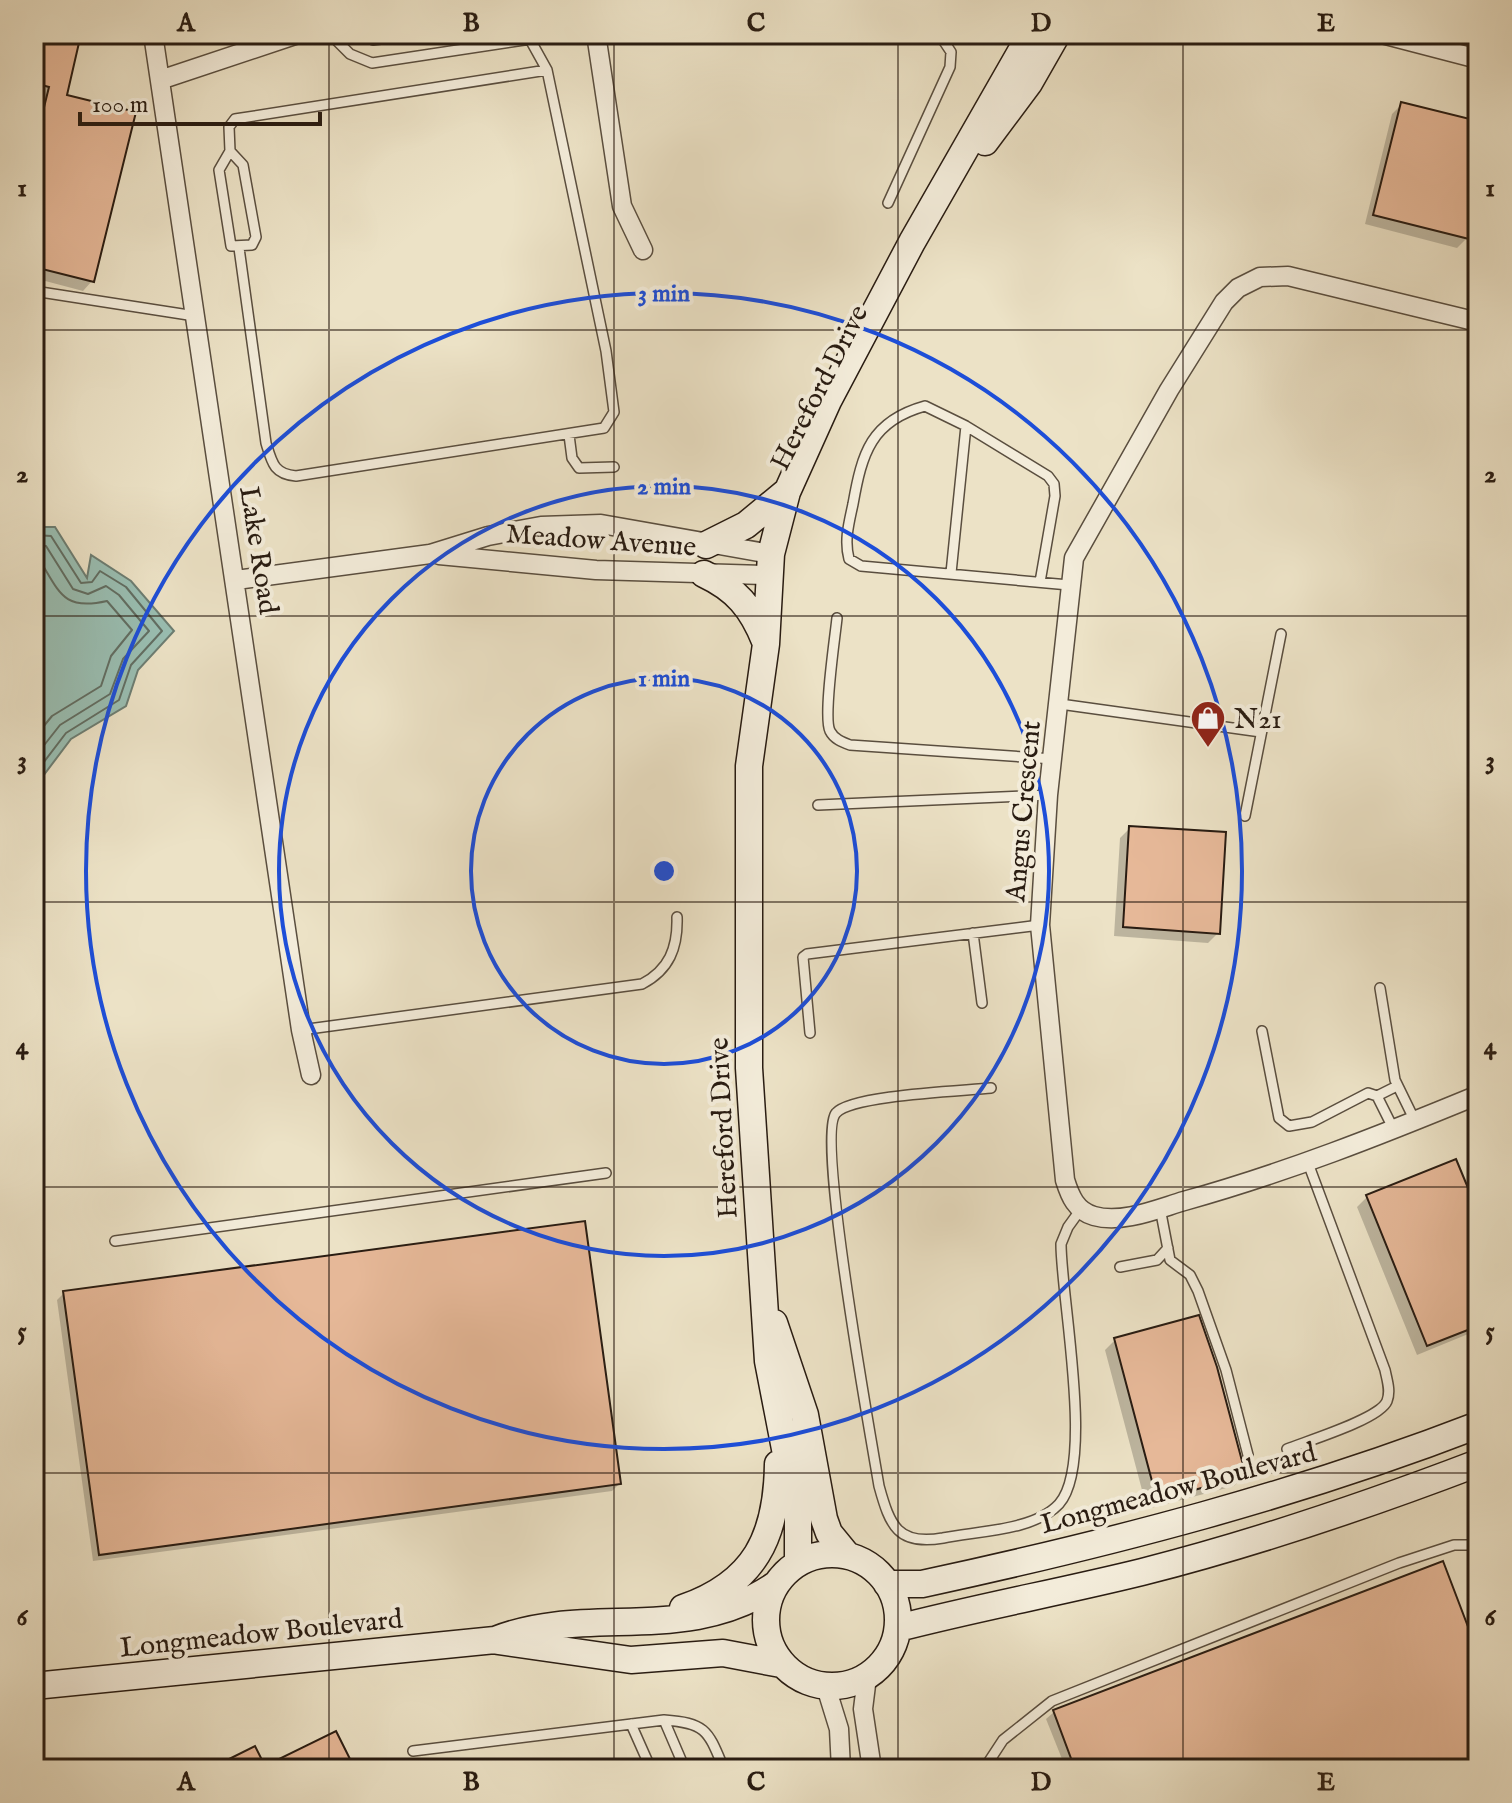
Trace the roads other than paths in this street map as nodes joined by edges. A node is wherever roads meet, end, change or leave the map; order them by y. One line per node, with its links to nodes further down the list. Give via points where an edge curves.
1 (153, 34): 14 (street, Lake Road)
2 (298, 34): 14 (street)
3 (330, 34): 11 (lane, via 350,54 372,63)
4 (362, 34): 5 (lane, via 373,40)
5 (419, 34)
6 (596, 34): 18 (street, via 622,206)
7 (939, 34): 16 (lane, via 951,52 950,67)
8 (1031, 34): 25 (street, Hereford Drive, via 872,316)
9 (1057, 34): 28 (street, Hereford Drive, via 1029,83 967,166 817,454)
10 (1382, 34): 12 (street)
11 (529, 37): 13 (lane)
12 (1478, 59)
13 (547, 70): 15 (lane, via 243,117 229,127); 23 (lane, via 614,412 604,428)
14 (160, 80): 20 (street, Lake Road)
15 (230, 151): 17 (lane, via 219,170 231,246); 17 (lane, via 243,165 256,237 252,245)
16 (888, 203)
17 (239, 248): 23 (lane, via 266,443 274,468 283,475)
18 (643, 250)
19 (34, 291): 20 (lane)
20 (195, 316): 31 (street, Lake Road)
21 (1478, 322): 33 (street, Angus Crescent, via 1288,276 1260,277 1238,288 1169,390 1085,534)
22 (966, 426): 29 (lane); 29 (lane, via 925,406 901,413 876,434 861,459 845,544 849,559 861,566); 32 (lane, via 1054,484)
23 (569, 435): 24 (lane, via 579,468)
24 (614, 467)
25 (787, 492): 26 (street, via 746,525); 28 (street, Hereford Drive)
26 (706, 545): 27 (street, Meadow Avenue, via 601,524 488,536); 28 (street, Meadow Avenue, via 735,549)
27 (430, 554): 30 (street, Meadow Avenue); 31 (street, Meadow Avenue)
28 (777, 565): 30 (street, Meadow Avenue); 36 (street, Hereford Drive); 46 (street, Hereford Drive, via 782,644)
29 (951, 573): 32 (lane)
30 (704, 574): 36 (street, via 740,596)
31 (236, 580): 49 (street, Lake Road)
32 (1040, 582): 33 (lane)
33 (1069, 585): 37 (street, Angus Crescent)
34 (837, 618): 39 (lane, via 827,717 831,734 839,740 850,745)
35 (1281, 634): 38 (lane)
36 (766, 644): 46 (street, Hereford Drive, via 749,766)
37 (1060, 704): 38 (lane); 39 (street, Angus Crescent)
38 (1261, 732): 42 (lane)
39 (1054, 759): 40 (street, Angus Crescent)
40 (1048, 795): 41 (lane); 44 (street, Angus Crescent)
41 (818, 805)
42 (1245, 816)
43 (677, 917): 49 (lane, via 667,965 642,984)
44 (1040, 925): 45 (lane); 62 (street, Angus Crescent, via 1065,1180)
45 (973, 933): 48 (lane); 51 (lane, via 807,954 803,957)
46 (749, 955): 66 (street, Hereford Drive, via 752,1130)
47 (1380, 988): 53 (lane)
48 (982, 1003)
49 (301, 1030): 52 (street, Lake Road)
50 (1262, 1031): 56 (lane, via 1279,1118 1289,1126 1312,1122 1368,1093)
51 (810, 1033)
52 (311, 1075)
53 (1397, 1086): 56 (lane); 57 (lane)
54 (991, 1088): 62 (lane, via 858,1101 836,1112 831,1122 842,1247 879,1486 891,1520 907,1538 926,1541 1015,1524 1049,1512 1065,1494 1076,1405 1061,1244)
55 (1478, 1095): 57 (street)
56 (1377, 1096): 58 (lane)
57 (1415, 1121): 58 (street)
58 (1394, 1130): 59 (street)
59 (1308, 1163): 61 (street); 69 (lane, via 1385,1370 1388,1395 1373,1414)
60 (606, 1173): 63 (lane)
61 (1160, 1208): 62 (street, via 1108,1218); 64 (lane)
62 (1081, 1209)
63 (115, 1241)
64 (1168, 1248): 65 (lane, via 1157,1260); 70 (lane, via 1170,1260 1190,1275 1198,1291)
65 (1120, 1267)
66 (765, 1297): 68 (street, Hereford Drive); 73 (street, Hereford Drive, via 805,1415 824,1519)
67 (1478, 1425): 75 (street, Longmeadow Boulevard, via 1353,1472 1157,1530 922,1584)
68 (779, 1428): 74 (street, Hereford Drive, via 798,1516); 77 (street, via 774,1518 764,1544 740,1576 710,1599)
69 (1287, 1449)
70 (1248, 1455)
71 (1478, 1463): 78 (street, via 1373,1503 1237,1545)
72 (1478, 1545): 92 (lane, via 1454,1545 1399,1563 1052,1701 1003,1740)
73 (847, 1555): 74 (street, via 822,1555); 75 (street, via 876,1571)
74 (798, 1563): 76 (street)
75 (887, 1584): 78 (street)
76 (775, 1585): 77 (street, Longmeadow Boulevard, via 722,1613); 80 (street, via 766,1626)
77 (613, 1624): 79 (street, Longmeadow Boulevard, via 548,1627)
78 (898, 1628): 81 (street, via 883,1663)
79 (495, 1640): 80 (street, Longmeadow Boulevard, via 631,1660 723,1653); 82 (street, Longmeadow Boulevard)
80 (781, 1664): 83 (street)
81 (867, 1677): 83 (street); 91 (street, via 863,1709)
82 (34, 1686)
83 (826, 1687): 90 (street, via 839,1729)
84 (664, 1720): 85 (lane); 88 (lane); 89 (lane, via 701,1727)
85 (631, 1724): 86 (lane); 87 (lane)
86 (413, 1751)
87 (651, 1769)
88 (685, 1769)
89 (724, 1769)
90 (841, 1769)
91 (872, 1769)
92 (984, 1769)

